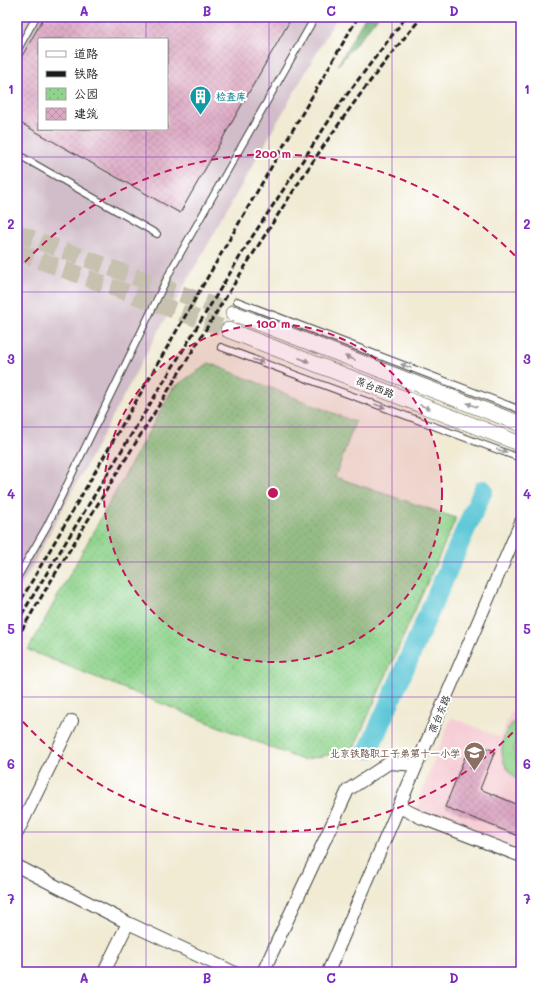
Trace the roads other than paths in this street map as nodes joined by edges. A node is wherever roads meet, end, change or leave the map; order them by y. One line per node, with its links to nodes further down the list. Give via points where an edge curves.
1 (36, 17): 3 (lane)
2 (315, 17): 14 (lane, via 172,268 47,526)
3 (17, 51)
4 (17, 154): 5 (lane)
5 (157, 234)
6 (235, 307): 9 (lane, one-way to 6); 10 (street, 葆台西路, one-way to 6)
7 (228, 330): 11 (street, 葆台西路, one-way to 11)
8 (222, 347): 12 (lane, one-way to 12)
9 (521, 410)
10 (521, 424)
11 (521, 444)
12 (521, 457)
13 (521, 522): 16 (street, 葆台东路)
14 (17, 578)
15 (72, 721): 18 (street)
16 (417, 765): 17 (street, 葆台东路); 24 (street, via 389,762 348,790)
17 (399, 807): 19 (street); 25 (street, 葆台东路)
18 (17, 834)
19 (521, 856)
20 (17, 866): 21 (street)
21 (128, 923): 22 (street); 23 (street)
22 (104, 972)
23 (233, 972)
24 (263, 972)
25 (328, 972)

